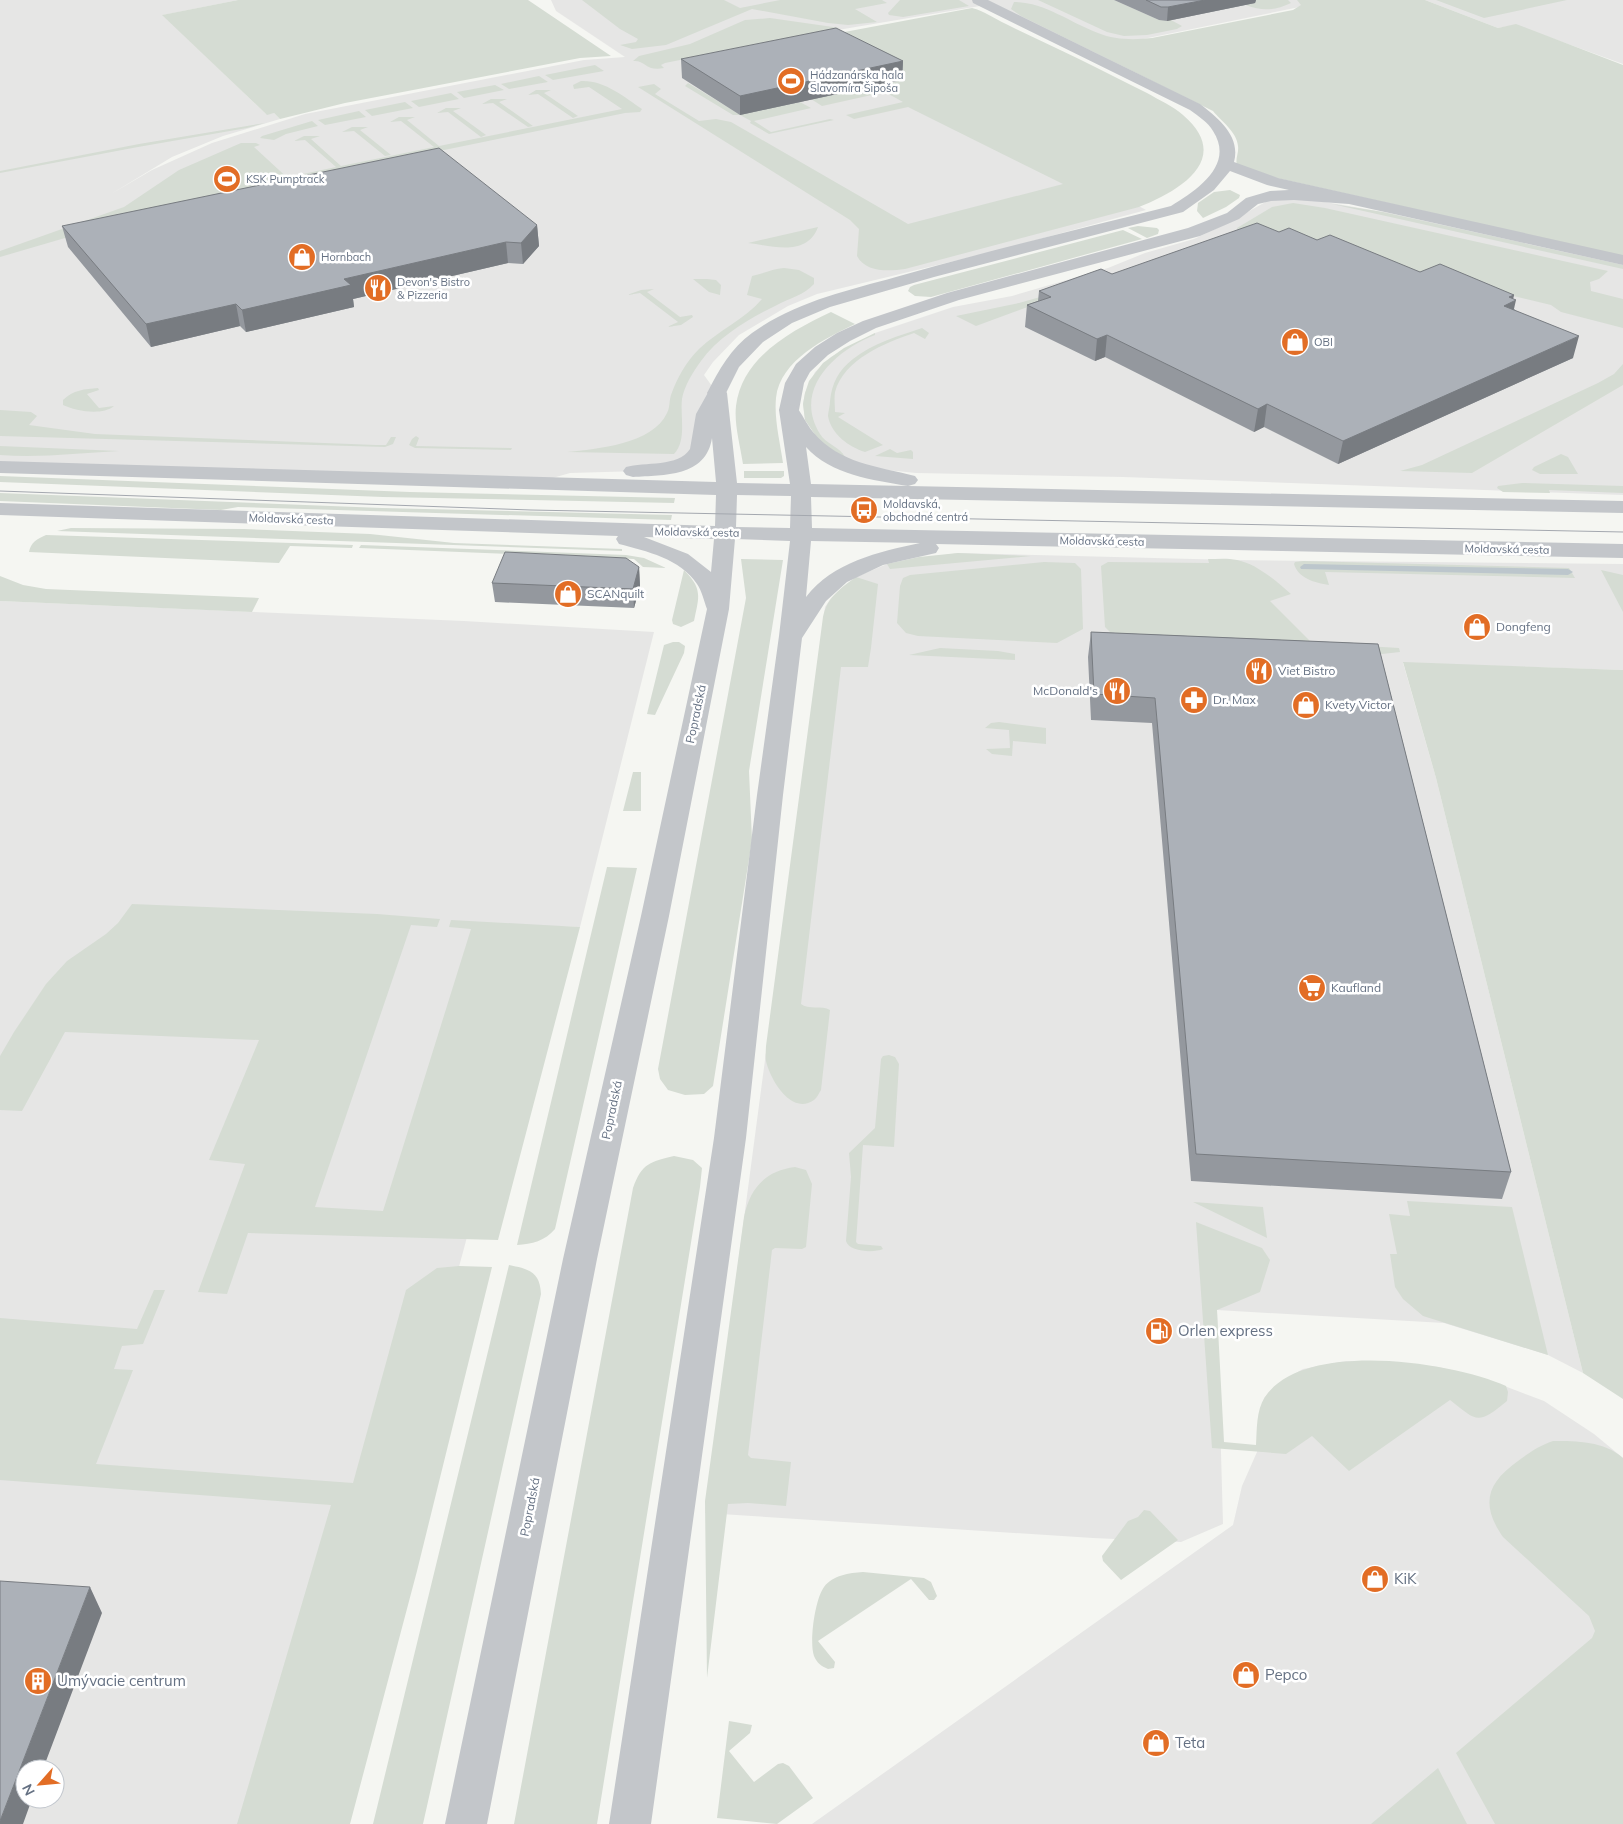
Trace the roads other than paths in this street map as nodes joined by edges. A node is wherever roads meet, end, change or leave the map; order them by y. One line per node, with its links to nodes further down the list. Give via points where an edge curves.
1 (1010, 0): 2 (street)
2 (982, 2): 3 (street, via 1195,106 1226,139)
3 (1226, 164): 4 (street); 5 (street); 6 (street)
4 (1240, 181): 5 (street); 6 (street); 8 (street, via 1251,194)
5 (1273, 182): 7 (street)
6 (1207, 189): 10 (street, via 1168,212 928,273 818,305 780,323 751,344 731,365)
7 (1349, 199): 8 (street, via 1282,195); 9 (street)
8 (1252, 201): 11 (street, via 1234,216 1200,230 906,311 865,328 828,348 803,369 794,386)
9 (1623, 260)
10 (717, 393): 13 (street, via 706,414 699,453 682,464 653,470 570,473); 14 (street, Popradská)
11 (789, 410): 15 (street); 16 (street, via 808,441 843,464 880,475)
12 (0, 467): 13 (street)
13 (535, 483): 14 (street)
14 (727, 489): 15 (street); 20 (street, Popradská)
15 (801, 490): 16 (street); 21 (street)
16 (989, 494): 17 (street)
17 (1623, 507)
18 (0, 508): 19 (street, Moldavská cesta)
19 (581, 528): 20 (street, Moldavská cesta); 24 (street, Moldavská cesta, via 660,549 680,559 705,579)
20 (725, 532): 21 (street, Moldavská cesta); 24 (street, Popradská)
21 (801, 534): 22 (street, Moldavská cesta); 25 (street)
22 (978, 538): 23 (street, Moldavská cesta); 25 (street, via 885,558 853,569 826,587)
23 (1623, 551)
24 (718, 609): 26 (street, Popradská, via 580,1259)
25 (791, 636): 27 (street, via 730,1138)
26 (466, 1824)
27 (630, 1824)

